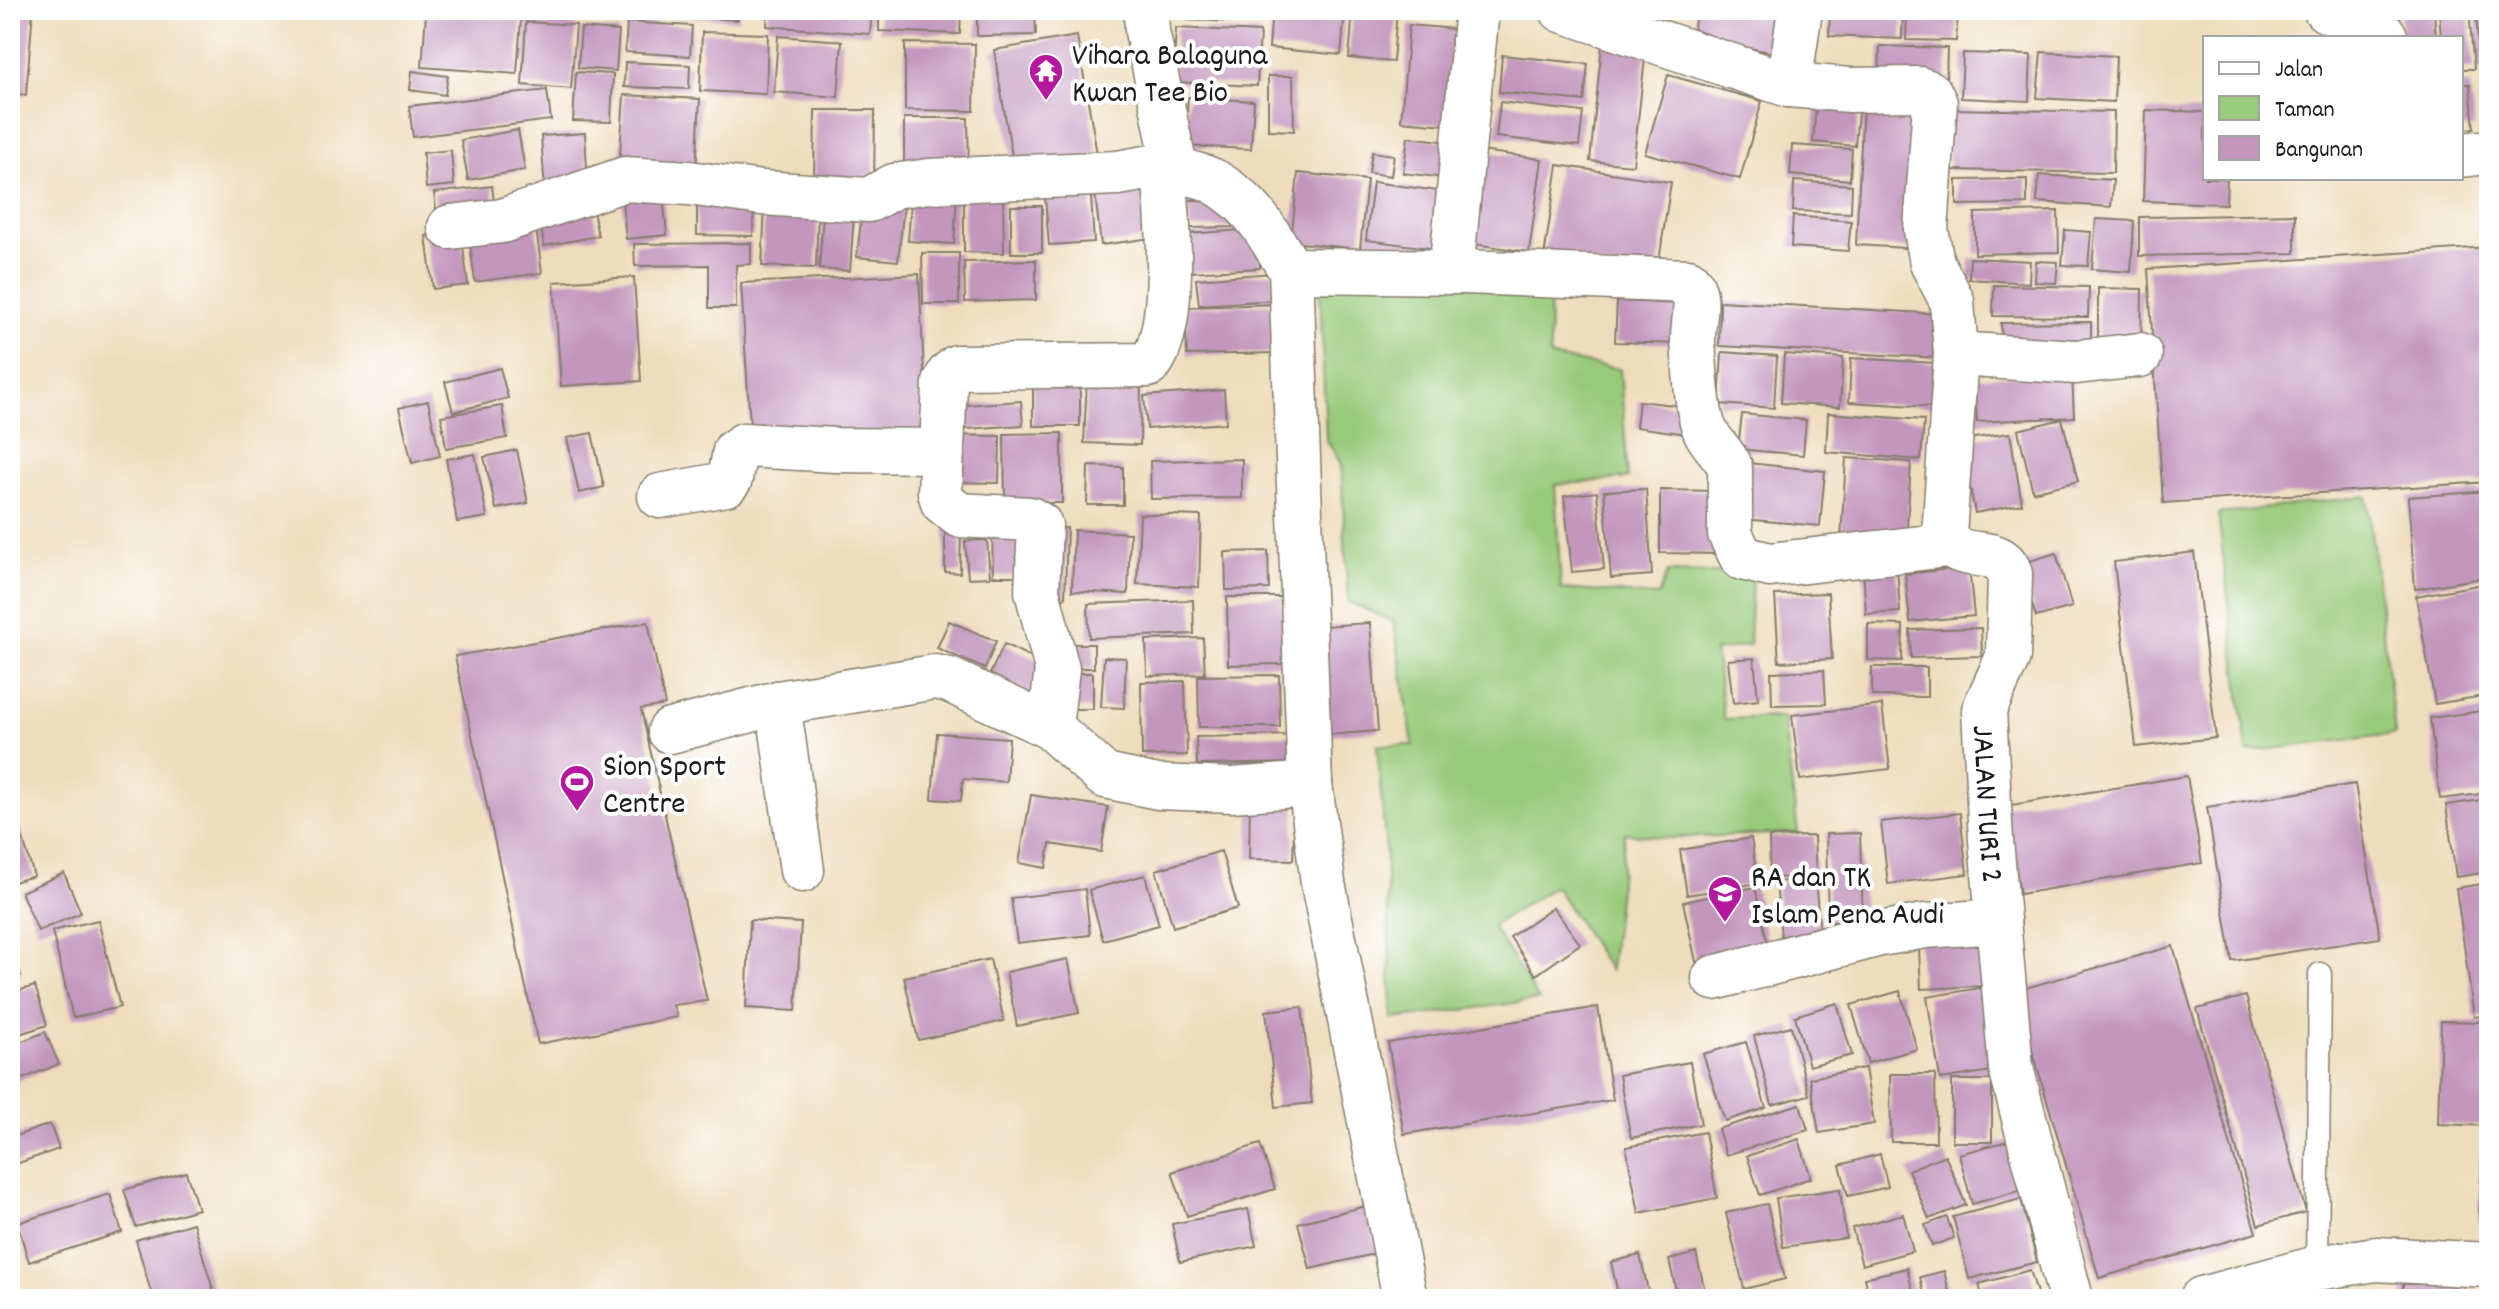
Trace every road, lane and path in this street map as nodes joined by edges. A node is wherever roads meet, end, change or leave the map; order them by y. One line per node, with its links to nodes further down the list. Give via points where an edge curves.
1 (1146, 10): 10 (street)
2 (1477, 10): 13 (street)
3 (1562, 10): 7 (street)
4 (1800, 10): 7 (street)
5 (2326, 10): 6 (street)
6 (2389, 28)
7 (1789, 85): 14 (street, via 1930,93 1935,103 1926,230 1932,263 1952,301)
8 (2489, 152): 9 (street)
9 (2463, 155)
10 (1169, 164): 11 (street, via 1118,173 929,181 894,186 869,200 625,179 502,221); 12 (street, via 1212,180 1238,198); 16 (street, via 1168,287 1156,357 1148,365 957,367 945,383)
11 (450, 227)
12 (1291, 270): 13 (street); 22 (street)
13 (1451, 272): 18 (street, via 1680,279 1692,284 1701,419 1730,467 1730,534 1742,558 1770,565)
14 (1956, 354): 15 (street, via 2076,362); 18 (street, via 1944,536)
15 (2140, 355)
16 (942, 451): 17 (street, via 744,445 735,451 726,484); 20 (street, via 940,492 949,509 959,515 1030,519 1040,525 1037,591 1057,669)
17 (660, 496)
18 (1948, 545): 24 (street, JALAN TURI 2, via 2002,558 2010,574 2008,657 1984,710)
19 (778, 703): 20 (street, via 935,677); 21 (street); 23 (street)
20 (1050, 727): 22 (street, via 1105,776 1122,781 1232,790)
21 (670, 731)
22 (1310, 784): 29 (street, via 1323,883)
23 (802, 870)
24 (1998, 921): 26 (street, via 1880,934); 30 (street, JALAN TURI 2, via 2011,1068)
25 (2320, 974): 28 (lane)
26 (1714, 978)
27 (2489, 1265): 28 (street, via 2376,1259)
28 (2317, 1268): 31 (street)
29 (1405, 1299)
30 (2071, 1299)
31 (2202, 1299)

